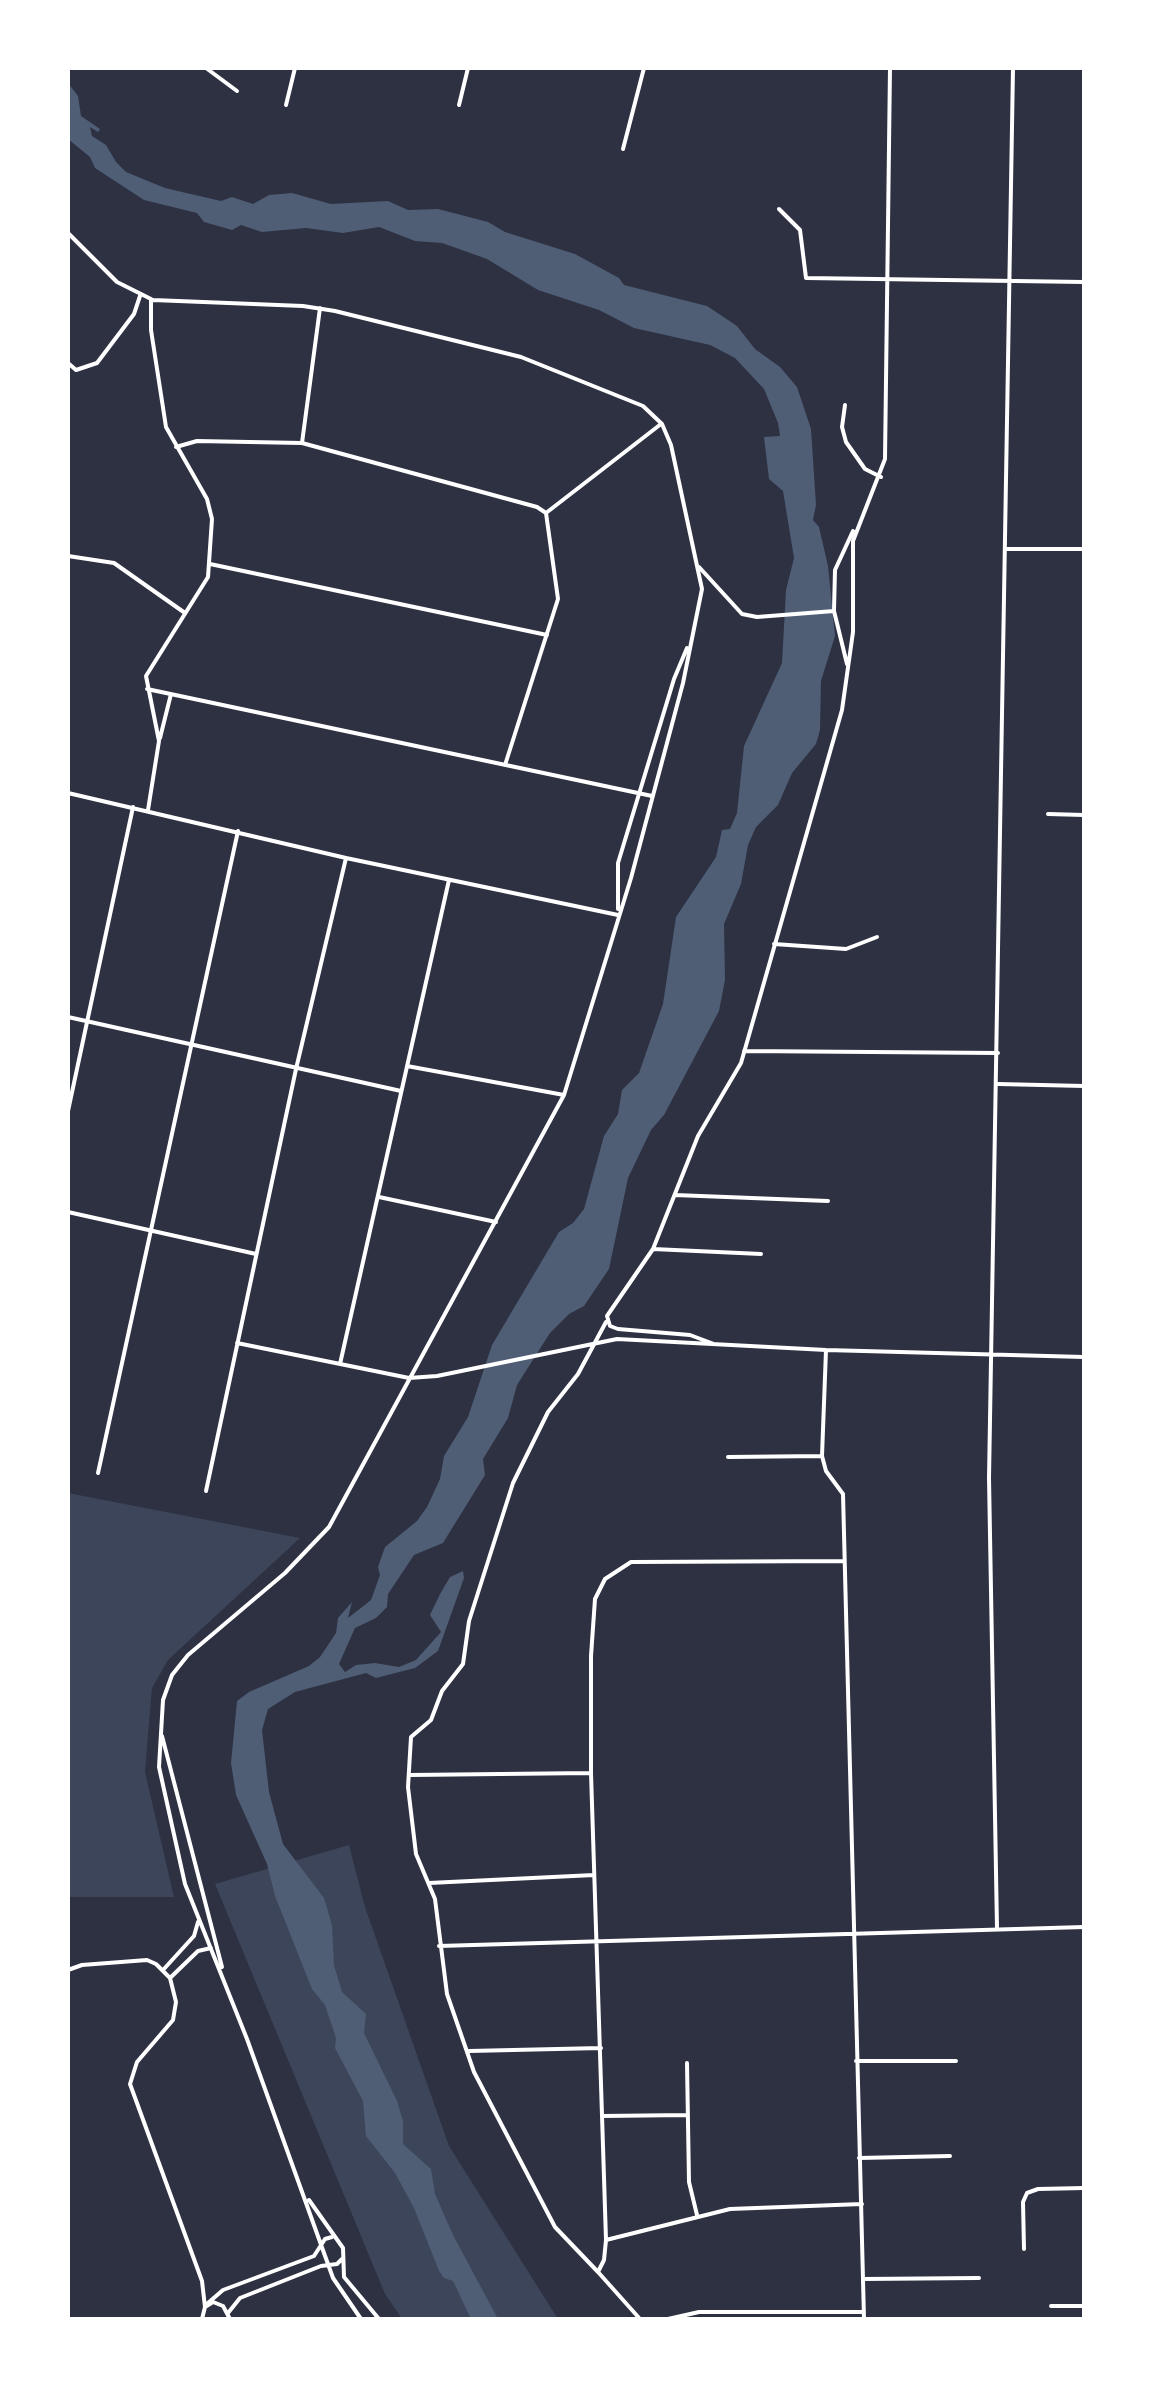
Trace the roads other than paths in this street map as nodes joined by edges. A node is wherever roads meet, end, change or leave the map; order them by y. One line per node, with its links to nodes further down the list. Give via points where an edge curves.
1 (206, 68): 7 (street)
2 (295, 68): 8 (street)
3 (468, 68): 9 (street)
4 (644, 68): 10 (street)
5 (890, 68): 13 (street)
6 (1013, 68): 14 (street)
7 (237, 91)
8 (286, 105)
9 (459, 105)
10 (623, 149)
11 (779, 209): 13 (street, via 800,230 806,278)
12 (68, 233): 16 (street, via 117,282)
13 (887, 279): 14 (street); 24 (street)
14 (1011, 281): 15 (street); 27 (street)
15 (1084, 282)
16 (140, 296): 17 (street); 19 (street, via 134,314 97,363 76,370)
17 (151, 299): 18 (street); 23 (street, via 163,419)
18 (320, 308): 21 (street, via 537,363 643,406); 22 (street)
19 (68, 363)
20 (845, 405): 24 (street, via 842,427 853,456)
21 (662, 424): 25 (street); 31 (street)
22 (302, 443): 23 (street, via 197,441); 25 (street)
23 (175, 447): 30 (street, via 209,505)
24 (881, 477): 26 (street)
25 (546, 513): 34 (street, via 558,584)
26 (856, 526): 32 (street, via 835,570); 36 (street)
27 (1006, 549): 28 (street); 58 (street)
28 (1084, 549)
29 (68, 556): 33 (street, via 114,563)
30 (210, 564): 33 (street, via 208,577); 34 (street)
31 (697, 564): 32 (street, via 742,614); 35 (street, via 702,589)
32 (834, 611): 36 (street)
33 (185, 614): 37 (street, via 149,669)
34 (547, 635): 40 (street)
35 (690, 641): 42 (street); 43 (street)
36 (847, 667): 53 (street, via 842,710)
37 (147, 689): 38 (street); 39 (street)
38 (171, 694): 39 (street); 40 (street)
39 (159, 741): 45 (street)
40 (505, 765): 42 (street)
41 (68, 793): 44 (street)
42 (637, 793): 43 (street); 51 (street, via 618,863)
43 (652, 796): 51 (street)
44 (133, 807): 45 (street); 55 (street)
45 (148, 810): 48 (street)
46 (1048, 814): 47 (street)
47 (1084, 815)
48 (238, 831): 49 (street); 56 (street)
49 (346, 858): 50 (street); 60 (street)
50 (449, 880): 51 (street); 59 (street)
51 (618, 915): 64 (street)
52 (877, 937): 53 (street, via 846,949)
53 (774, 944): 57 (street)
54 (68, 1017): 55 (street)
55 (88, 1022): 56 (street); 65 (street)
56 (192, 1046): 60 (street); 73 (street)
57 (744, 1051): 58 (street); 66 (street, via 698,1136)
58 (998, 1053): 61 (street)
59 (407, 1066): 63 (street); 64 (street)
60 (296, 1069): 63 (street); 75 (street)
61 (997, 1084): 62 (street); 81 (street)
62 (1084, 1086)
63 (401, 1091): 67 (street)
64 (564, 1095): 72 (street)
65 (68, 1111)
66 (675, 1195): 68 (street); 74 (street)
67 (379, 1197): 72 (street); 83 (street)
68 (828, 1201)
69 (1084, 1202): 71 (street)
70 (68, 1212): 73 (street)
71 (1084, 1215)
72 (496, 1222): 84 (street)
73 (152, 1231): 75 (street); 87 (street)
74 (653, 1249): 76 (street); 77 (street)
75 (256, 1254): 78 (street)
76 (761, 1254)
77 (607, 1319): 79 (street, via 618,1329 690,1335); 92 (street, via 528,1448 473,1609 463,1664 442,1691 431,1720 411,1737)
78 (237, 1343): 83 (street); 88 (street)
79 (714, 1344): 80 (street); 84 (street, via 601,1341)
80 (826, 1350): 81 (street); 85 (street)
81 (991, 1356): 82 (street); 97 (street)
82 (1084, 1357)
83 (340, 1364): 84 (street)
84 (409, 1378): 90 (street, via 329,1527 172,1675 163,1700)
85 (822, 1456): 86 (street); 89 (street, via 843,1494)
86 (728, 1457)
87 (98, 1473)
88 (206, 1491)
89 (844, 1561): 91 (street, via 631,1562 611,1573 595,1599); 98 (street)
90 (161, 1735): 95 (street, via 162,1785 185,1884); 105 (street)
91 (591, 1773): 92 (street); 93 (street)
92 (409, 1775): 94 (street, via 411,1829)
93 (594, 1875): 94 (street); 99 (street)
94 (429, 1883): 100 (street)
95 (199, 1919): 101 (street); 103 (street, via 194,1936)
96 (1084, 1927): 97 (street)
97 (997, 1928): 98 (street)
98 (853, 1933): 99 (street); 108 (street)
99 (596, 1941): 100 (street); 106 (street)
100 (439, 1946): 107 (street, via 447,1994)
101 (211, 1948): 104 (street, via 198,1951); 105 (street)
102 (68, 1970): 103 (street, via 147,1960)
103 (163, 1970): 104 (street)
104 (170, 1978): 128 (street, via 176,2002 173,2020 137,2062 130,2084)
105 (224, 1978): 116 (street)
106 (601, 2048): 107 (street); 112 (street)
107 (469, 2051): 125 (street, via 480,2086 549,2217)
108 (856, 2061): 109 (street); 114 (street)
109 (956, 2061)
110 (687, 2063): 111 (street)
111 (687, 2115): 112 (street); 118 (street, via 689,2182)
112 (602, 2116): 120 (street)
113 (950, 2156): 114 (street)
114 (859, 2158): 117 (street)
115 (1084, 2188): 122 (street, via 1027,2193)
116 (305, 2194): 119 (street); 121 (street)
117 (862, 2204): 118 (street, via 745,2207); 127 (street)
118 (697, 2215): 120 (street)
119 (335, 2238): 121 (street, via 328,2236); 123 (street)
120 (606, 2240): 125 (street)
121 (321, 2245): 124 (street); 129 (street, via 314,2256 223,2290)
122 (1024, 2249)
123 (343, 2258): 124 (street); 137 (street, via 344,2277)
124 (328, 2265): 134 (street, via 240,2298); 136 (street)
125 (598, 2272): 138 (street)
126 (979, 2278): 127 (street)
127 (863, 2279): 133 (street)
128 (202, 2281): 129 (street); 130 (street)
129 (216, 2300): 130 (street); 134 (street)
130 (207, 2305): 135 (street)
131 (1051, 2306): 132 (street)
132 (1084, 2306)
133 (864, 2312): 139 (street, via 699,2312); 140 (street)
134 (229, 2316)
135 (202, 2319)
136 (361, 2319)
137 (379, 2319)
138 (640, 2319)
139 (668, 2319)
140 (864, 2319)

